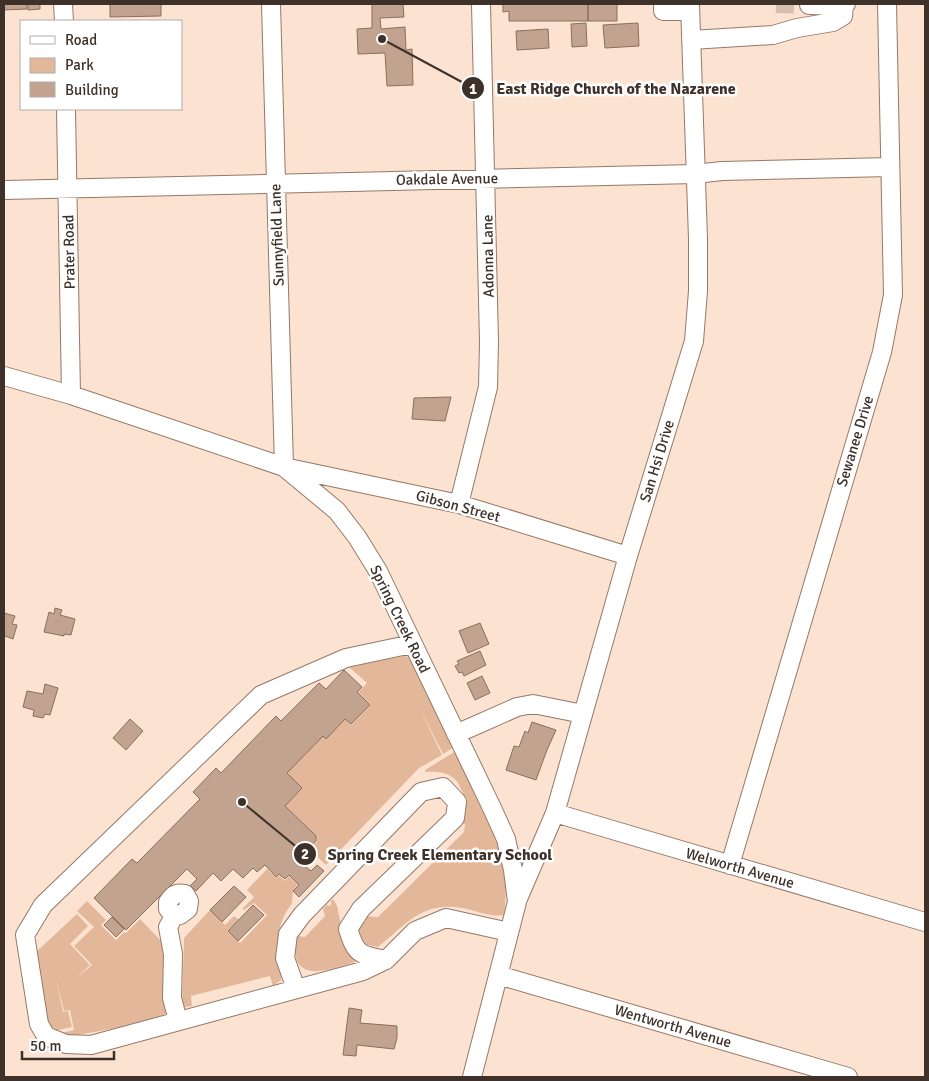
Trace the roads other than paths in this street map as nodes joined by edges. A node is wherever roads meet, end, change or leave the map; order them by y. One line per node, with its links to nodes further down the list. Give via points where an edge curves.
1 (63, 4): 9 (street)
2 (271, 4): 15 (street, Sunnyfield Lane)
3 (481, 4): 14 (street, Adonna Lane)
4 (663, 4): 8 (street, via 663,11)
5 (809, 4): 7 (street)
6 (887, 4): 12 (street, Sewanee Drive)
7 (845, 5): 10 (street, via 843,16 832,22 772,35)
8 (690, 7): 10 (street, San Hsi Drive)
9 (64, 20)
10 (691, 40): 13 (street, San Hsi Drive)
11 (66, 110): 16 (street, Prater Road)
12 (890, 167): 13 (street, Oakdale Avenue); 27 (street, Sewanee Drive, via 893,295 882,352)
13 (696, 174): 14 (street, Oakdale Avenue); 22 (street, San Hsi Drive, via 698,291 694,341)
14 (486, 178): 15 (street, Oakdale Avenue); 21 (street, Adonna Lane, via 488,387)
15 (275, 183): 16 (street, Oakdale Avenue); 20 (street, Sunnyfield Lane)
16 (68, 189): 17 (street, Oakdale Avenue); 19 (street, Prater Road)
17 (4, 190)
18 (4, 376): 19 (street, Spring Creek Road)
19 (72, 395): 20 (street, Spring Creek Road)
20 (284, 467): 21 (street, Gibson Street); 23 (street, Spring Creek Road, via 337,511 357,537 378,571)
21 (459, 504): 22 (street, Gibson Street)
22 (628, 556): 24 (street, San Hsi Drive)
23 (412, 644): 25 (street, Spring Creek Road); 35 (street, via 346,658 261,695 43,905 25,935 38,1024 46,1036 66,1044 91,1044)
24 (583, 714): 25 (street, via 534,704 517,707); 26 (street, San Hsi Drive)
25 (456, 734): 28 (street, Spring Creek Road, via 506,839)
26 (554, 813): 27 (street, Welworth Avenue); 28 (street, San Hsi Drive)
27 (730, 864): 30 (street, Welworth Avenue)
28 (517, 902): 31 (street, Spring Creek Road)
29 (174, 916): 35 (street, via 168,927 173,954 172,998)
30 (925, 922)
31 (509, 932): 32 (street, via 446,918 415,931); 33 (street, Spring Creek Road)
32 (386, 960): 34 (street, via 363,971); 34 (street, via 364,956 353,946 348,929 361,908 455,818 456,802 443,787 421,792 302,915 288,934 285,958)
33 (498, 976): 36 (street, Spring Creek Road); 37 (street, Wentworth Avenue)
34 (296, 989): 35 (street)
35 (178, 1021)
36 (472, 1077)
37 (848, 1077)

